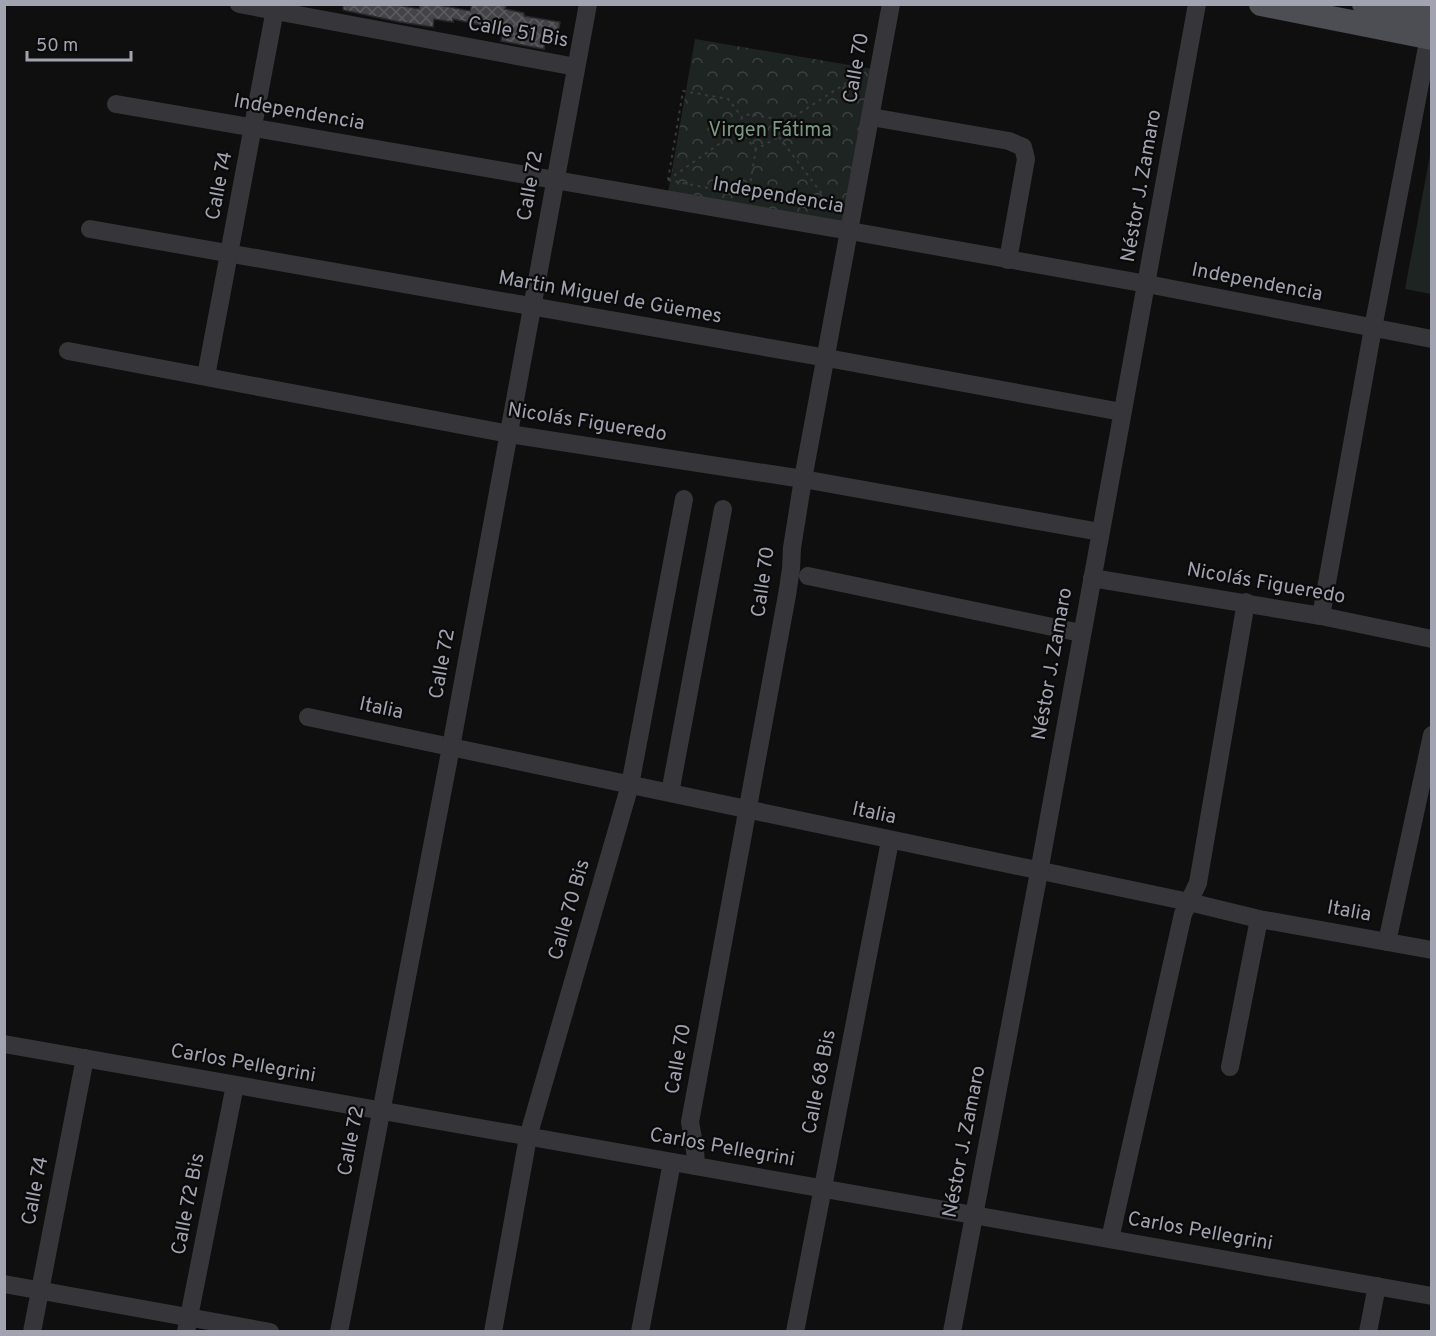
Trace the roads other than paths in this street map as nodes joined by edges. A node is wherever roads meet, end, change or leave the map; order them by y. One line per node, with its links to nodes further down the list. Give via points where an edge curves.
1 (238, 4): 7 (street, Calle 51 Bis)
2 (588, 4): 9 (street, Calle 72)
3 (891, 4): 11 (street, Calle 70)
4 (1197, 4): 18 (street, Néstor J. Zamaro)
5 (1261, 4): 8 (main road)
6 (1364, 4): 8 (main road)
7 (275, 8): 9 (street, Calle 51 Bis); 12 (street, Calle 74)
8 (1431, 31): 20 (street)
9 (576, 67): 13 (street, Calle 72)
10 (116, 104): 12 (street, Independencia)
11 (871, 117): 15 (street, Calle 70); 17 (street, via 1009,141 1023,147 1026,159)
12 (254, 128): 13 (street, Independencia); 16 (street, Calle 74)
13 (556, 180): 15 (street, Independencia); 19 (street, Calle 72)
14 (90, 229): 16 (street, Martin Miguel de Güemes)
15 (850, 231): 17 (street, Independencia); 23 (street, Calle 70)
16 (230, 254): 19 (street, Martin Miguel de Güemes); 24 (street, Calle 74)
17 (1008, 260): 18 (street, Independencia)
18 (1147, 284): 20 (street, Independencia); 25 (street, Néstor J. Zamaro)
19 (532, 307): 23 (street, Martin Miguel de Güemes); 26 (street, Calle 72)
20 (1373, 328): 21 (street, Independencia); 34 (street)
21 (1431, 339)
22 (68, 351): 24 (street, Nicolás Figueredo)
23 (827, 358): 25 (street, Martin Miguel de Güemes); 27 (street, Calle 70)
24 (206, 376): 26 (street, Nicolás Figueredo)
25 (1122, 412): 30 (street, Néstor J. Zamaro)
26 (509, 434): 27 (street, Nicolás Figueredo); 39 (street, Calle 72)
27 (803, 479): 30 (street, Nicolás Figueredo); 42 (street, Calle 70, via 787,595)
28 (684, 499): 40 (street, Calle 70 Bis)
29 (723, 509): 41 (street)
30 (1100, 532): 32 (street, Néstor J. Zamaro)
31 (807, 576): 35 (street)
32 (1092, 578): 33 (street, Nicolás Figueredo); 35 (street, Néstor J. Zamaro)
33 (1246, 602): 34 (street, Nicolás Figueredo); 45 (street, via 1198,883)
34 (1321, 616): 36 (street, Nicolás Figueredo)
35 (1081, 633): 44 (street, Néstor J. Zamaro)
36 (1431, 639)
37 (308, 717): 39 (street, Italia)
38 (1431, 735): 47 (street)
39 (451, 747): 40 (street, Italia); 53 (street, Calle 72)
40 (630, 785): 41 (street, Italia); 54 (street, Calle 70 Bis)
41 (670, 793): 42 (street, Italia)
42 (747, 810): 43 (street, Italia); 56 (street, Calle 70, via 690,1122)
43 (890, 840): 44 (street, Italia); 57 (street, Calle 68 Bis)
44 (1039, 872): 45 (street, Italia); 58 (street, Néstor J. Zamaro)
45 (1189, 902): 46 (street, Italia); 59 (street, via 1183,914)
46 (1259, 919): 47 (street, Italia); 51 (street)
47 (1387, 942): 48 (street, Italia)
48 (1431, 950)
49 (4, 1044): 50 (street, Carlos Pellegrini)
50 (85, 1059): 52 (street, Carlos Pellegrini); 62 (street, Calle 74)
51 (1230, 1067)
52 (236, 1085): 53 (street, Carlos Pellegrini); 64 (street, Calle 72 Bis)
53 (381, 1111): 54 (street, Carlos Pellegrini); 67 (street, Calle 72)
54 (528, 1137): 55 (street, Carlos Pellegrini); 68 (street, Calle 70 Bis)
55 (672, 1162): 56 (street, Carlos Pellegrini); 69 (street)
56 (696, 1166): 57 (street, Carlos Pellegrini)
57 (822, 1189): 58 (street, Carlos Pellegrini); 70 (street, Calle 68 Bis)
58 (974, 1215): 59 (street, Carlos Pellegrini); 71 (street, Néstor J. Zamaro)
59 (1110, 1239): 61 (street, Carlos Pellegrini)
60 (4, 1284): 62 (street)
61 (1377, 1286): 63 (street, Carlos Pellegrini); 72 (street)
62 (39, 1290): 64 (street); 65 (street, Calle 74)
63 (1431, 1296)
64 (188, 1324): 66 (street)
65 (32, 1332)
66 (270, 1332)
67 (339, 1332)
68 (493, 1332)
69 (640, 1332)
70 (795, 1332)
71 (952, 1332)
72 (1368, 1332)

